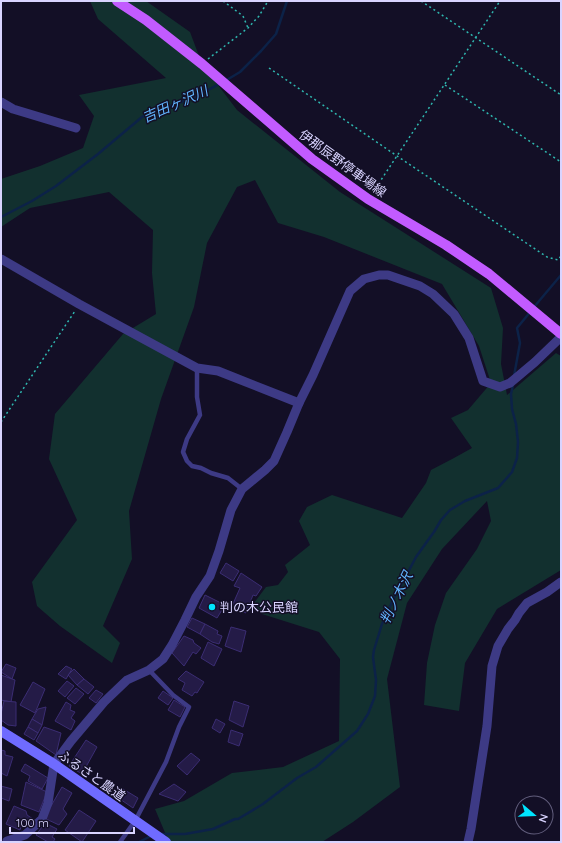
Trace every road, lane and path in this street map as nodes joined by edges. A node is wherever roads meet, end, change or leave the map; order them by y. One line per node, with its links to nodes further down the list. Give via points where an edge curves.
1 (117, 1): 8 (main road, 伊那辰野停車場線, via 146,20)
2 (223, 1): 6 (path, via 243,16)
3 (268, 1): 6 (path)
4 (421, 1): 7 (path)
5 (500, 1): 7 (path)
6 (248, 28): 8 (path)
7 (476, 38): 10 (path); 11 (path)
8 (202, 64): 16 (main road, 伊那辰野停車場線, via 312,159)
9 (269, 68): 14 (path)
10 (445, 84): 14 (path); 15 (path)
11 (561, 95)
12 (1, 102): 13 (street, via 13,109)
13 (76, 128)
14 (397, 156): 16 (path); 17 (path, via 547,257 558,260)
15 (561, 162)
16 (368, 200): 20 (main road, 伊那辰野停車場線, via 446,245 489,274)
17 (561, 256)
18 (1, 258): 19 (street)
19 (79, 304): 21 (street); 23 (path)
20 (561, 335): 22 (street, via 535,362 510,383 500,387 483,381 470,338 454,314 433,294 420,286 388,275 371,277 364,279 350,291)
21 (197, 368): 22 (street, via 218,371); 24 (lane, via 200,414 183,452 192,466 228,478)
22 (299, 403): 24 (street, via 274,461)
23 (1, 422)
24 (242, 489): 26 (street, via 231,510 210,576 163,659)
25 (561, 582): 33 (street, via 527,603 498,646 492,666 487,726)
26 (149, 670): 28 (street, via 127,680 104,702); 29 (lane, via 172,695 189,707 166,762)
27 (1, 731): 28 (street, ふるさと農道)
28 (54, 764): 29 (street, ふるさと農道); 30 (street, via 48,803 42,819 25,835)
29 (135, 821): 31 (lane); 32 (street, ふるさと農道)
30 (7, 842)
31 (120, 842)
32 (166, 842)
33 (468, 842)

